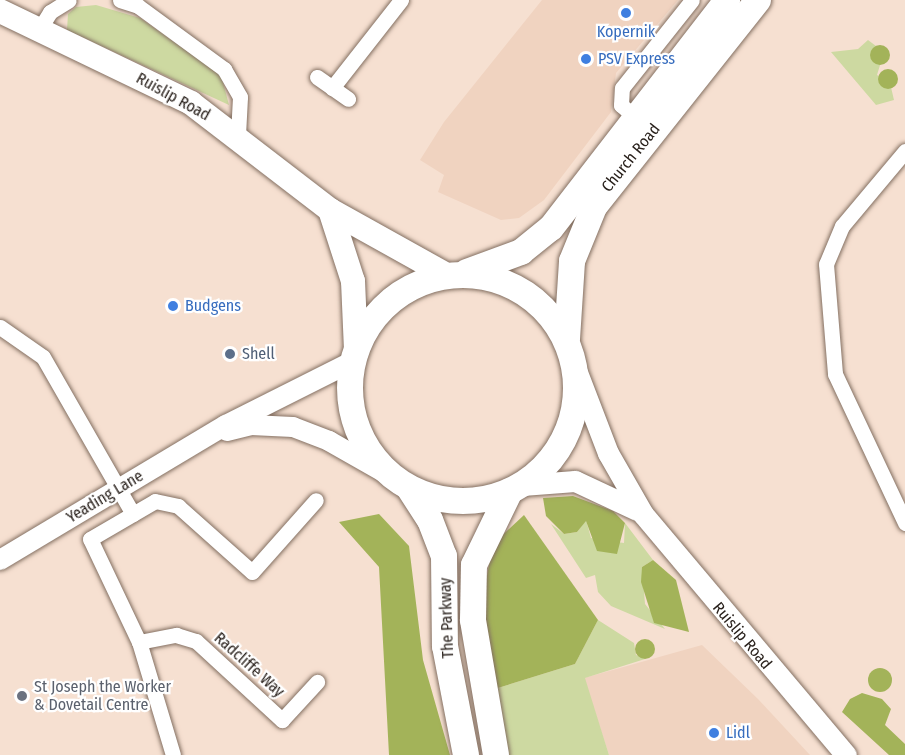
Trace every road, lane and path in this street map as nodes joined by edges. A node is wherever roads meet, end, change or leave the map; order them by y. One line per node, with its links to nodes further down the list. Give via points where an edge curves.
1 (69, 0): 9 (street, via 50,12)
2 (120, 0): 7 (street)
3 (401, 0): 11 (street)
4 (692, 0): 13 (street, Church Road, via 622,88 621,105)
5 (728, 0): 13 (highway, Church Road)
6 (758, 0): 19 (highway, Church Road, via 594,207 572,261)
7 (139, 3): 14 (street, via 224,69 240,97)
8 (0, 11): 9 (main road, Ruislip Road)
9 (37, 33): 14 (main road, Ruislip Road, via 151,82)
10 (317, 77): 11 (street)
11 (332, 88): 12 (street)
12 (348, 99)
13 (634, 116): 17 (highway, Church Road, via 551,228 513,256)
14 (238, 135): 16 (main road, Ruislip Road)
15 (905, 151): 29 (street, via 842,226 826,264 835,374)
16 (330, 210): 17 (main road, Ruislip Road); 20 (main road, via 353,281)
17 (452, 275): 19 (highway, via 513,285 536,301); 20 (highway, Church Road, via 409,288 385,305)
18 (0, 327): 25 (street, via 43,357 84,422)
19 (567, 342): 21 (highway)
20 (354, 355): 22 (street, Yeading Lane); 23 (highway, The Parkway, via 349,395 355,426 370,454)
21 (575, 367): 24 (highway, via 571,426 557,452); 28 (main road, Ruislip Road, via 608,453)
22 (210, 435): 23 (street, Yeading Lane, via 251,425 293,428 329,441); 25 (street, Yeading Lane)
23 (400, 483): 24 (highway, via 457,501); 34 (highway, The Parkway, via 430,520 444,556 446,646)
24 (516, 488): 28 (main road, Ruislip Road, via 561,480 592,485); 35 (highway, The Parkway, via 474,565 473,620)
25 (116, 489): 27 (street); 30 (street, Yeading Lane)
26 (316, 500): 27 (street, via 252,572 178,506 155,501)
27 (133, 514): 31 (street, via 90,539)
28 (643, 514): 36 (main road, Ruislip Road)
29 (905, 522)
30 (0, 560)
31 (140, 642): 32 (street, Radcliffe Way, via 176,635 196,641 282,720); 33 (street)
32 (317, 682)
33 (173, 755)
34 (466, 755)
35 (496, 755)
36 (846, 755)

